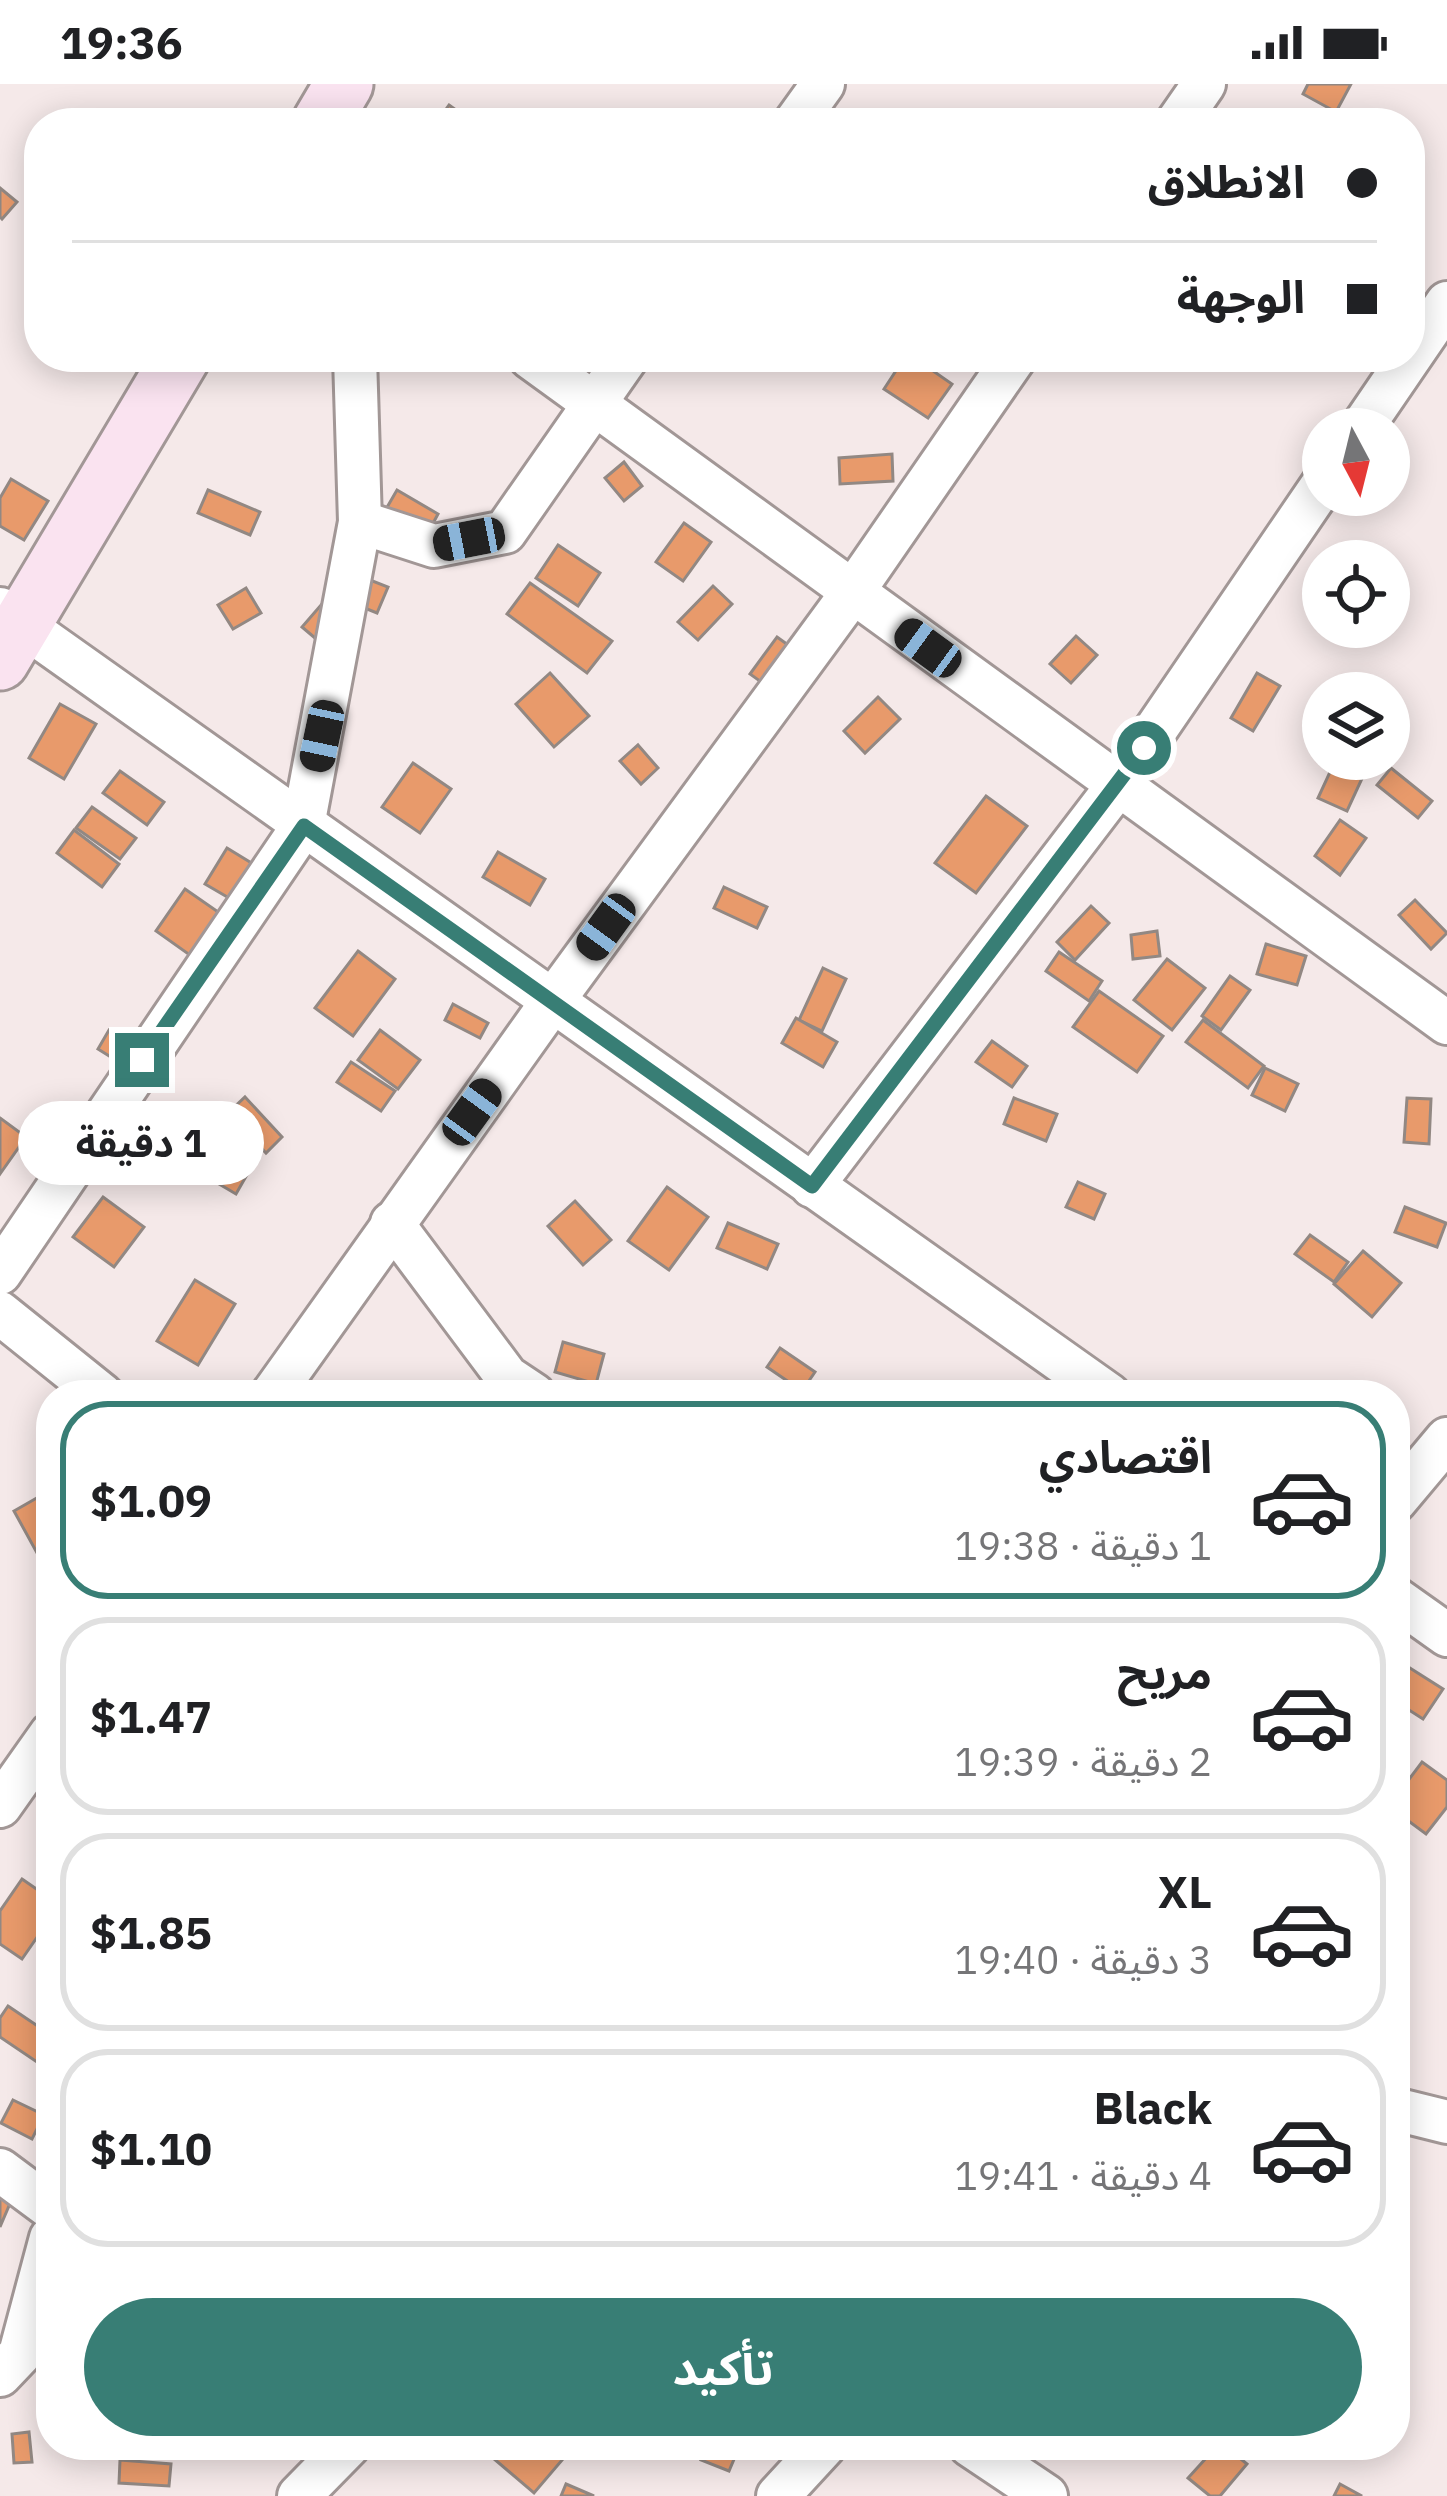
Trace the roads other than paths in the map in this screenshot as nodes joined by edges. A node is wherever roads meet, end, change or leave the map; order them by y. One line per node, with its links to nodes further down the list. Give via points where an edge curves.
1 (1447, 303): 2 (street)
2 (1425, 335)
3 (172, 372): 14 (street)
4 (355, 372): 12 (street)
5 (550, 372): 9 (street)
6 (616, 372): 9 (street)
7 (1006, 372): 13 (street)
8 (1400, 372): 10 (street)
9 (594, 404): 12 (street, via 505,532 434,546); 13 (street)
10 (1375, 408)
11 (1302, 515): 15 (street)
12 (360, 522): 16 (street)
13 (852, 593): 15 (street); 17 (street)
14 (7, 632): 16 (street)
15 (1118, 785): 18 (street); 19 (street)
16 (304, 826): 17 (street); 21 (street)
17 (552, 1002): 19 (street); 20 (street)
18 (1447, 1023)
19 (812, 1186): 26 (street)
20 (392, 1223): 24 (street); 25 (street)
21 (0, 1273)
22 (0, 1313): 23 (street)
23 (83, 1380)
24 (282, 1380)
25 (511, 1380)
26 (1088, 1380)
27 (1447, 1439): 28 (street)
28 (1410, 1483)
29 (1410, 1609): 30 (street)
30 (1447, 1635)
31 (33, 1758): 32 (street)
32 (0, 1806)
33 (1410, 2113): 34 (street)
34 (1447, 2122)
35 (0, 2170): 36 (street)
36 (36, 2197)
37 (36, 2294): 38 (street, via 20,2354)
38 (0, 2375)
39 (334, 2460): 42 (street)
40 (811, 2460): 43 (street)
41 (992, 2467): 44 (street)
42 (299, 2496)
43 (778, 2496)
44 (1046, 2496)

